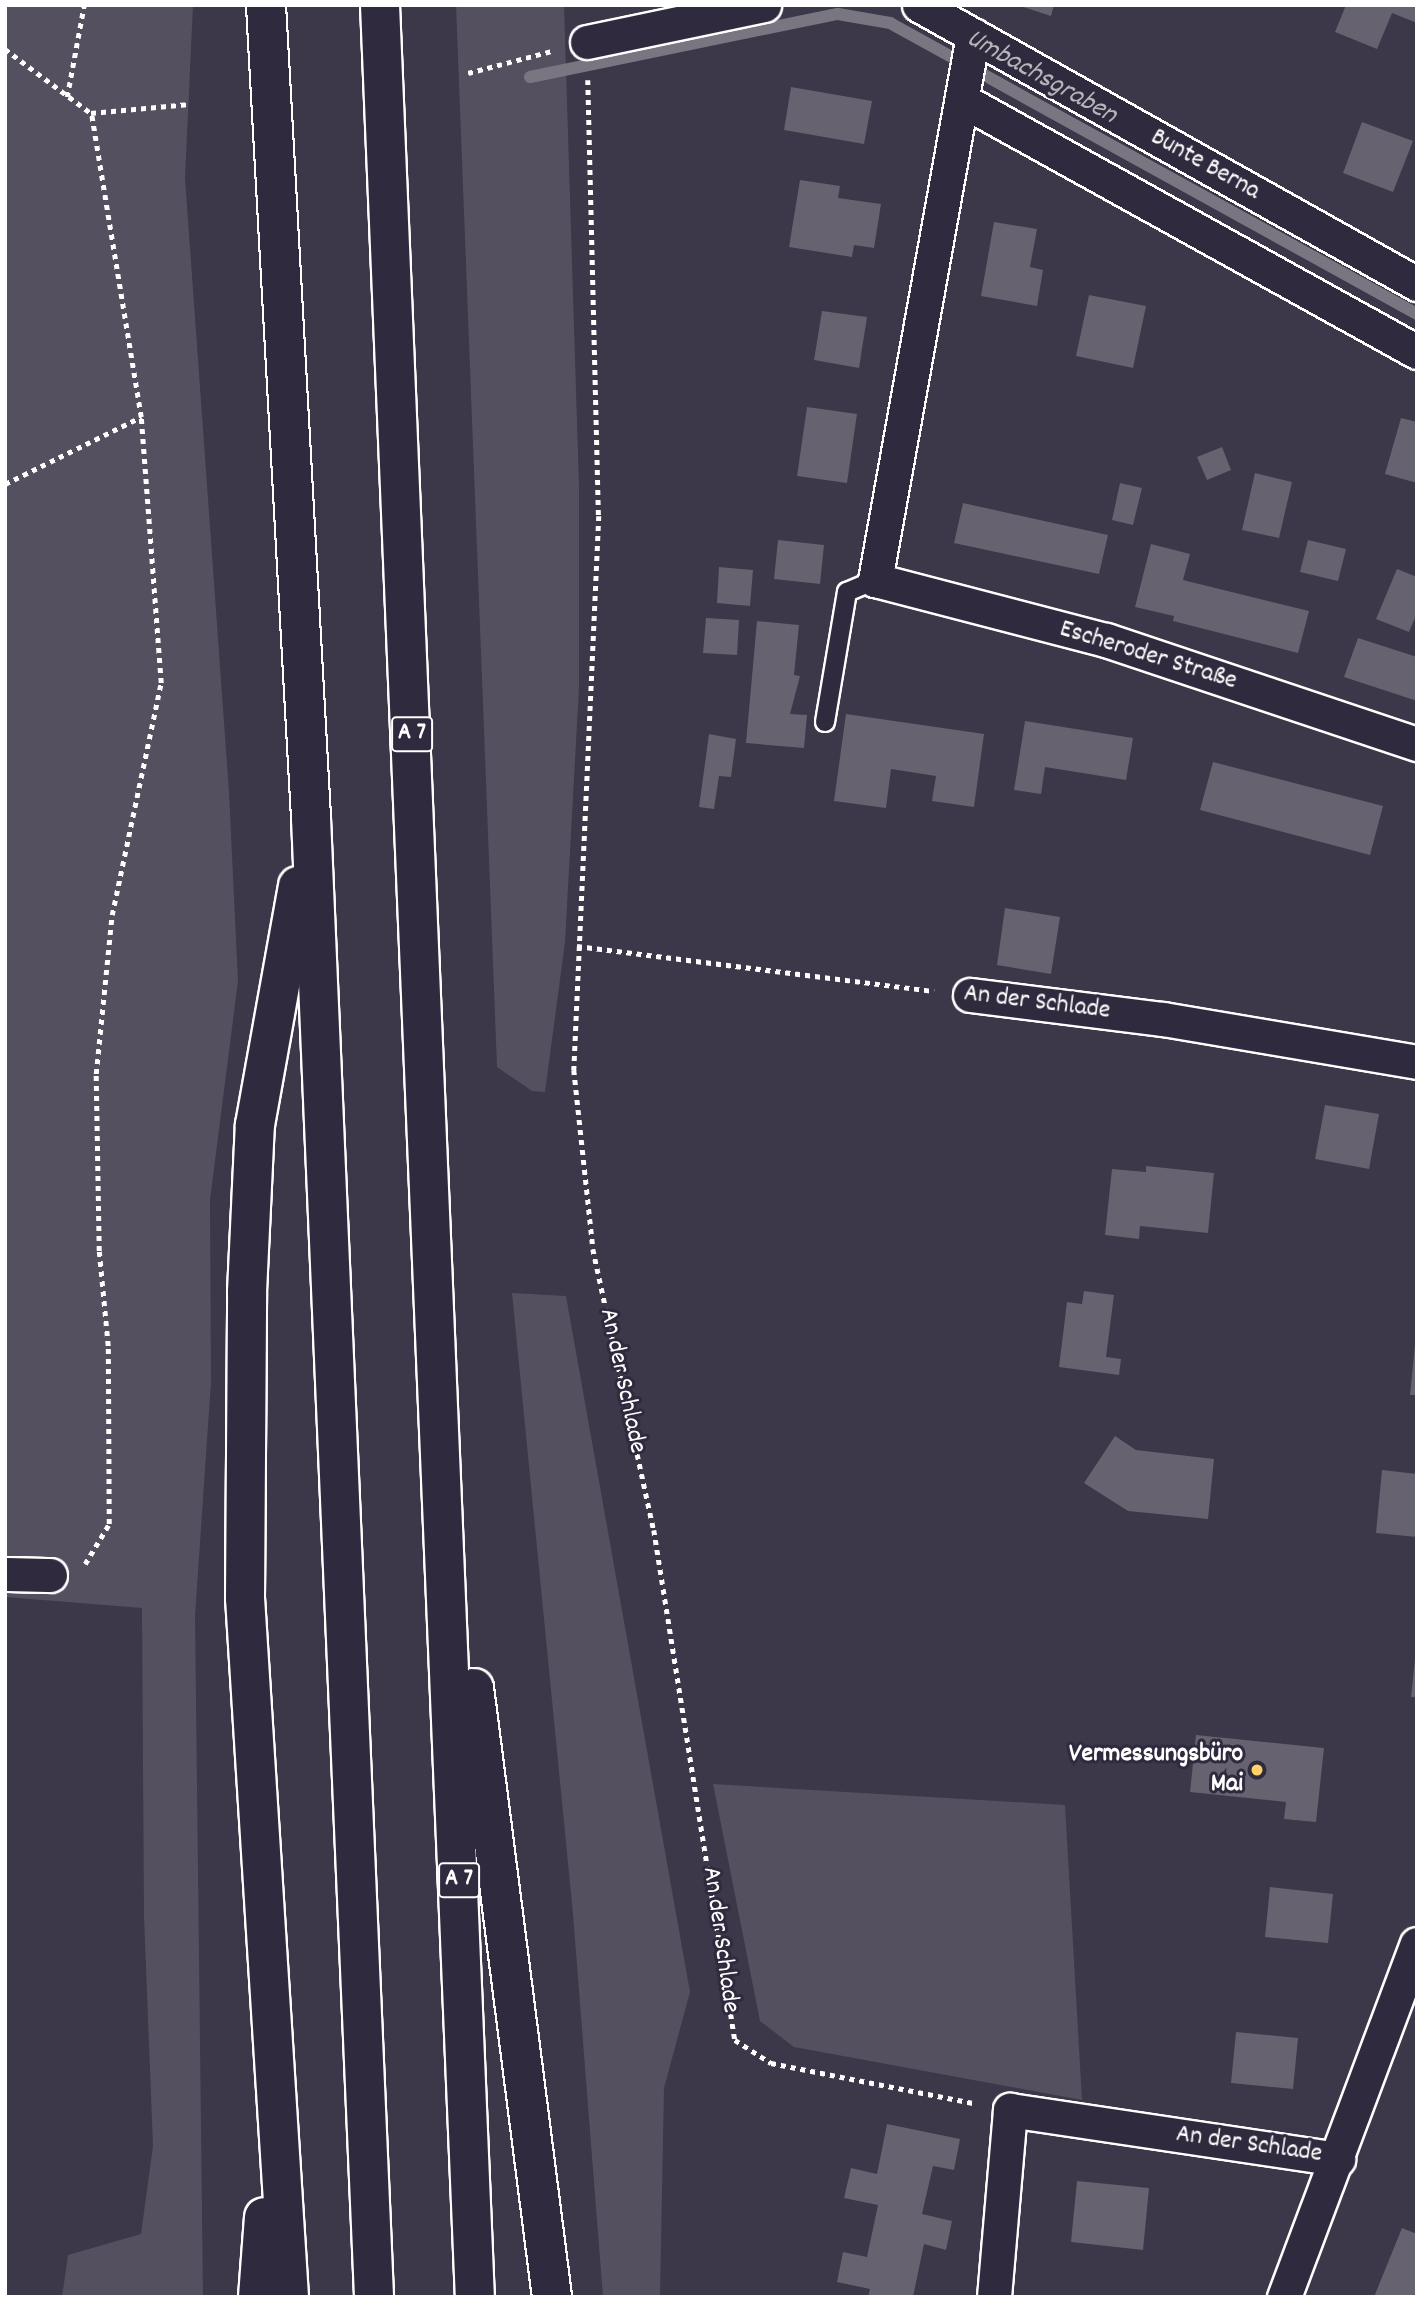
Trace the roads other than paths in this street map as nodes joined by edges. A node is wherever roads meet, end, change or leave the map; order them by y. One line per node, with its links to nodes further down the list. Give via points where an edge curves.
1 (266, 5): 13 (highway)
2 (380, 5): 16 (highway, A 7)
3 (764, 5): 6 (street)
4 (919, 5): 5 (street, Bunte Berna)
5 (973, 41): 7 (street); 8 (street, Bunte Berna)
6 (587, 42)
7 (963, 92): 9 (street); 10 (street)
8 (1417, 284)
9 (1417, 352)
10 (875, 580): 11 (lane, via 846,592); 12 (street, Escheroder Straße, via 1107,639)
11 (825, 722)
12 (1417, 744)
13 (311, 818): 20 (highway, via 255,1125 247,1292 245,1598); 24 (highway)
14 (970, 995): 15 (street, An der Schlade, via 1163,1019)
15 (1417, 1062)
16 (443, 1463): 25 (highway, A 7); 26 (highway)
17 (5, 1573): 18 (street)
18 (50, 1576)
19 (1417, 1944): 21 (street)
20 (274, 2093): 22 (highway); 23 (highway)
21 (1338, 2158): 27 (street, An der Schlade, via 1010,2110); 28 (street)
22 (258, 2297)
23 (289, 2297)
24 (374, 2297)
25 (475, 2297)
26 (552, 2297)
27 (994, 2297)
28 (1284, 2297)

